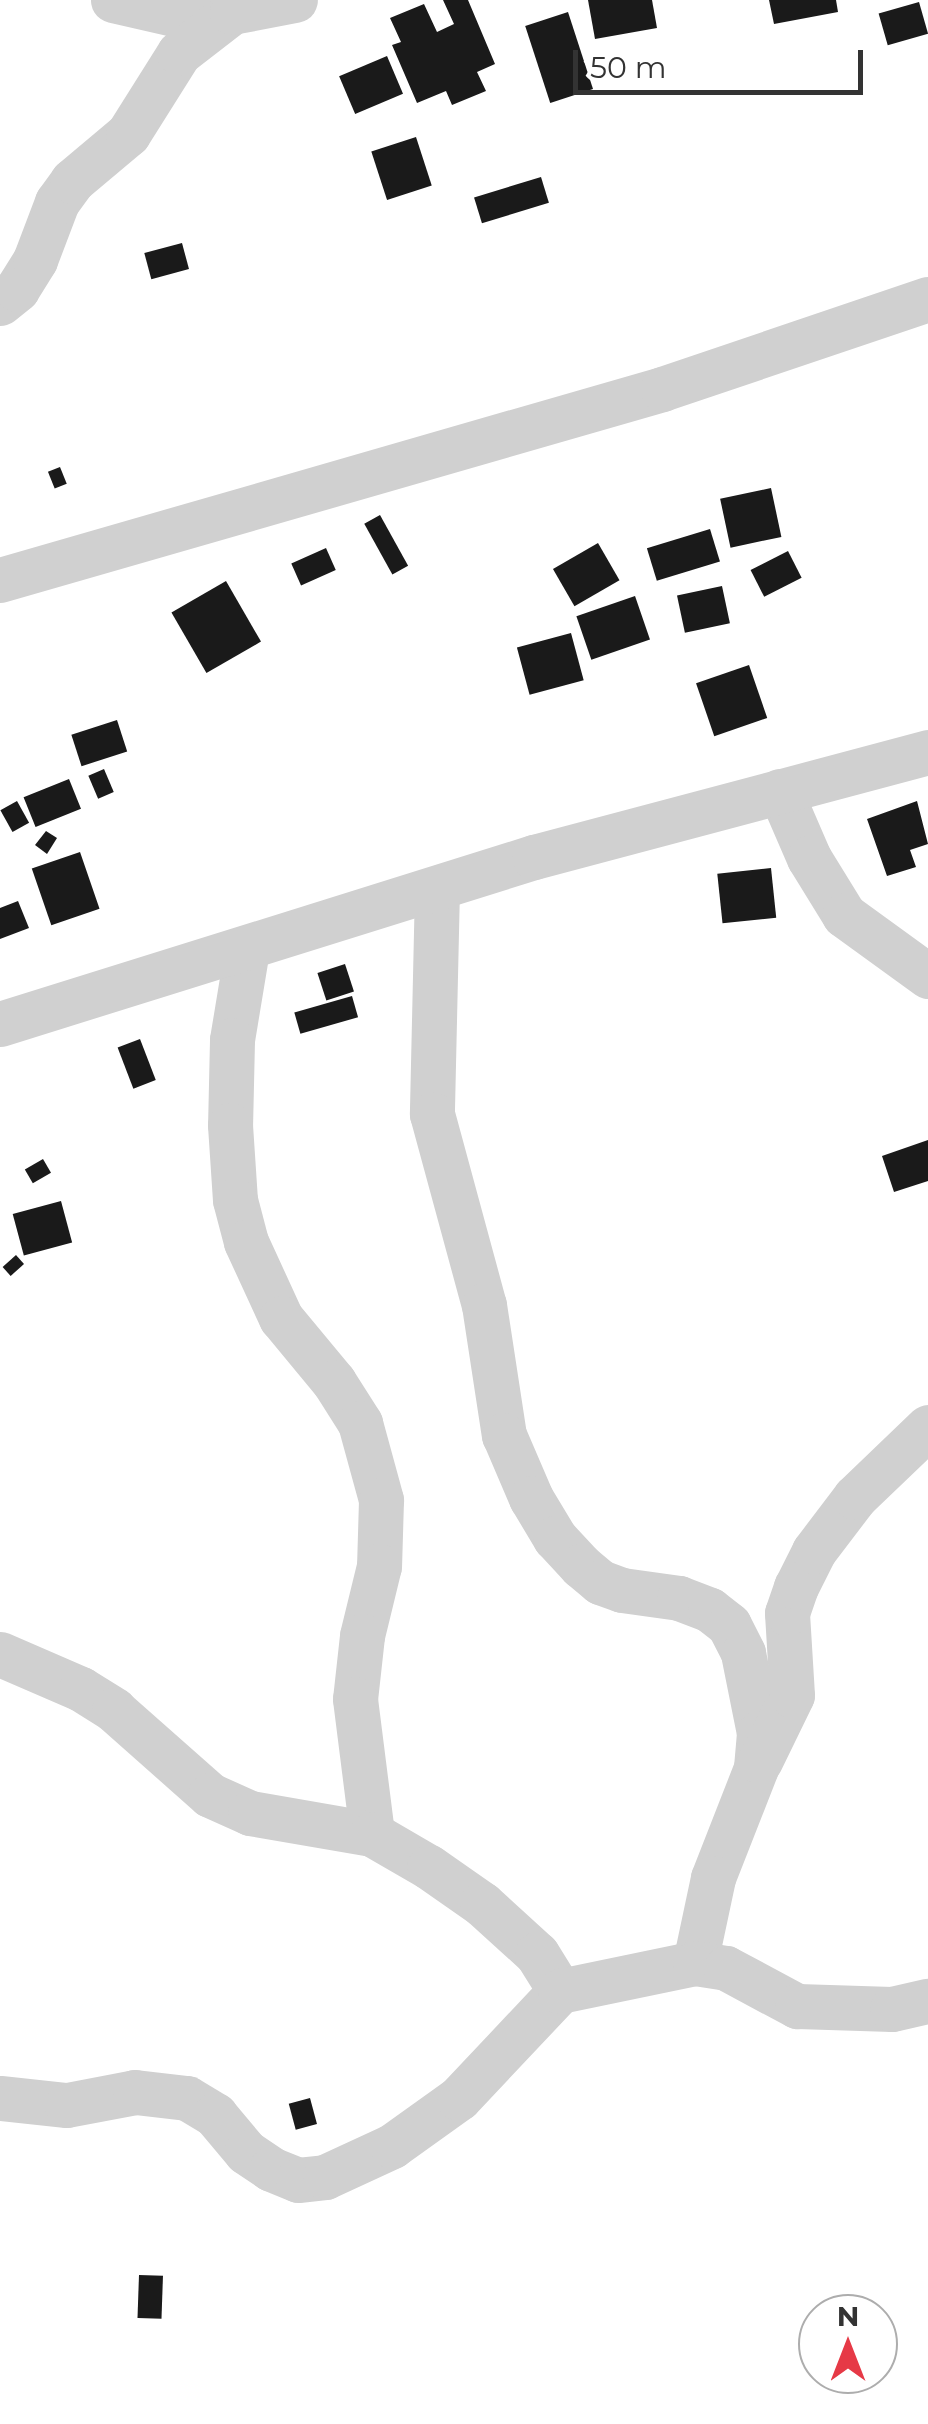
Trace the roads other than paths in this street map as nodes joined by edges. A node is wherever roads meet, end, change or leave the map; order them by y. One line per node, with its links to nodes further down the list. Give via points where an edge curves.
1 (113, 0): 3 (street)
2 (294, 0): 3 (street, via 232,12)
3 (213, 23): 5 (street, via 179,53 128,134 64,192 35,260)
4 (928, 299): 6 (street, via 662,390)
5 (0, 303)
6 (0, 580)
7 (928, 752): 8 (street)
8 (780, 791): 9 (street); 11 (street, via 844,915)
9 (438, 888): 10 (street); 15 (street, via 432,1114 484,1305 504,1435 555,1538 600,1582 679,1598 729,1625 755,1704)
10 (247, 949): 12 (street, via 166,969); 16 (street, via 232,1040 234,1200 281,1318 360,1424 381,1500 379,1566 355,1699)
11 (928, 976)
12 (8, 1030)
13 (928, 1426): 15 (street, via 854,1497 814,1551 786,1612 792,1695)
14 (0, 1654): 16 (street, via 114,1710 210,1795 250,1813)
15 (756, 1768): 17 (street, via 713,1878)
16 (372, 1834): 18 (street, via 482,1904 537,1954)
17 (695, 1964): 18 (street); 19 (street, via 726,1968 797,2006 892,2009)
18 (560, 1991): 20 (street, via 459,2098 392,2146 325,2177 298,2180 272,2169 187,2098 135,2092 67,2104)
19 (928, 2001)
20 (0, 2098)

